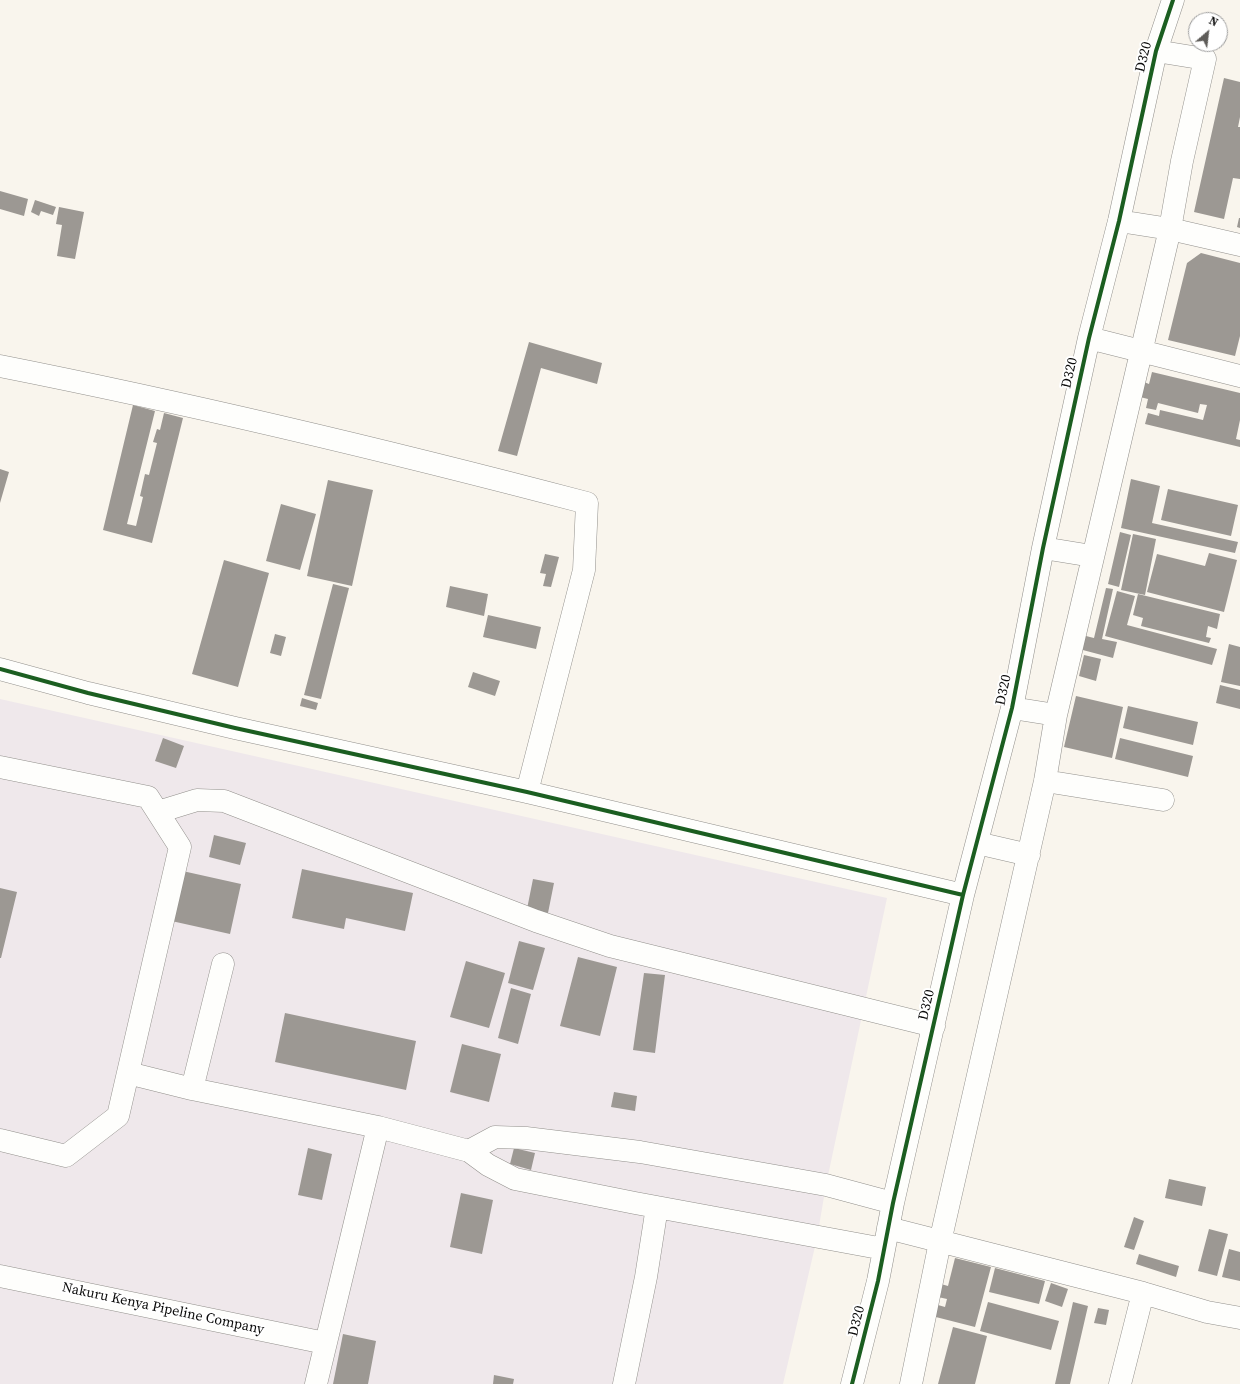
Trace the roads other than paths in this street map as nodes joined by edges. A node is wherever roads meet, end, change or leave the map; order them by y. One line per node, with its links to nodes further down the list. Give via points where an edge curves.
1 (1173, 0): 2 (street, D320 / D320)
2 (1156, 51): 3 (street, D320 / D320); 4 (street, via 1205,59)
3 (1119, 221): 4 (street); 6 (street, D320 / D320)
4 (1170, 229): 5 (street); 7 (street)
5 (1240, 245)
6 (1089, 338): 7 (street); 10 (street, D320 / D320)
7 (1140, 352): 9 (street); 11 (street)
8 (0, 366): 17 (street, via 146,395 463,470 587,503 584,570)
9 (1240, 376)
10 (1043, 548): 11 (street); 13 (street, D320 / D320)
11 (1092, 556): 14 (street)
12 (0, 669): 17 (street, via 234,728)
13 (1012, 708): 14 (street); 20 (street, D320 / D320)
14 (1056, 715): 16 (street)
15 (0, 767): 19 (street, via 148,797)
16 (1045, 781): 18 (street); 21 (street)
17 (527, 792): 22 (street)
18 (1163, 800)
19 (158, 812): 24 (street, via 196,800 224,801 536,921 610,946); 25 (street, via 180,847)
20 (977, 843): 21 (street); 22 (street, D320 / D320)
21 (1029, 855): 33 (street)
22 (963, 895): 24 (street, D320 / D320)
23 (223, 964): 26 (street)
24 (934, 1026): 30 (street, D320 / D320)
25 (128, 1073): 26 (street); 28 (street, via 118,1116 66,1156)
26 (192, 1089): 27 (street)
27 (378, 1127): 29 (street); 37 (street)
28 (0, 1140)
29 (469, 1151): 30 (street, via 495,1137 534,1139 640,1152 826,1185); 31 (street, via 488,1165 515,1178)
30 (893, 1203): 32 (street, D320 / D320)
31 (657, 1208): 32 (street); 39 (street)
32 (886, 1238): 33 (street); 40 (street, D320 / D320)
33 (940, 1242): 35 (street); 41 (street)
34 (0, 1276): 37 (street, Nakuru Kenya Pipeline Company)
35 (1143, 1293): 36 (street, via 1207,1312); 42 (street)
36 (1240, 1318)
37 (325, 1343): 38 (street)
38 (316, 1384)
39 (624, 1384)
40 (852, 1384)
41 (911, 1384)
42 (1120, 1384)

